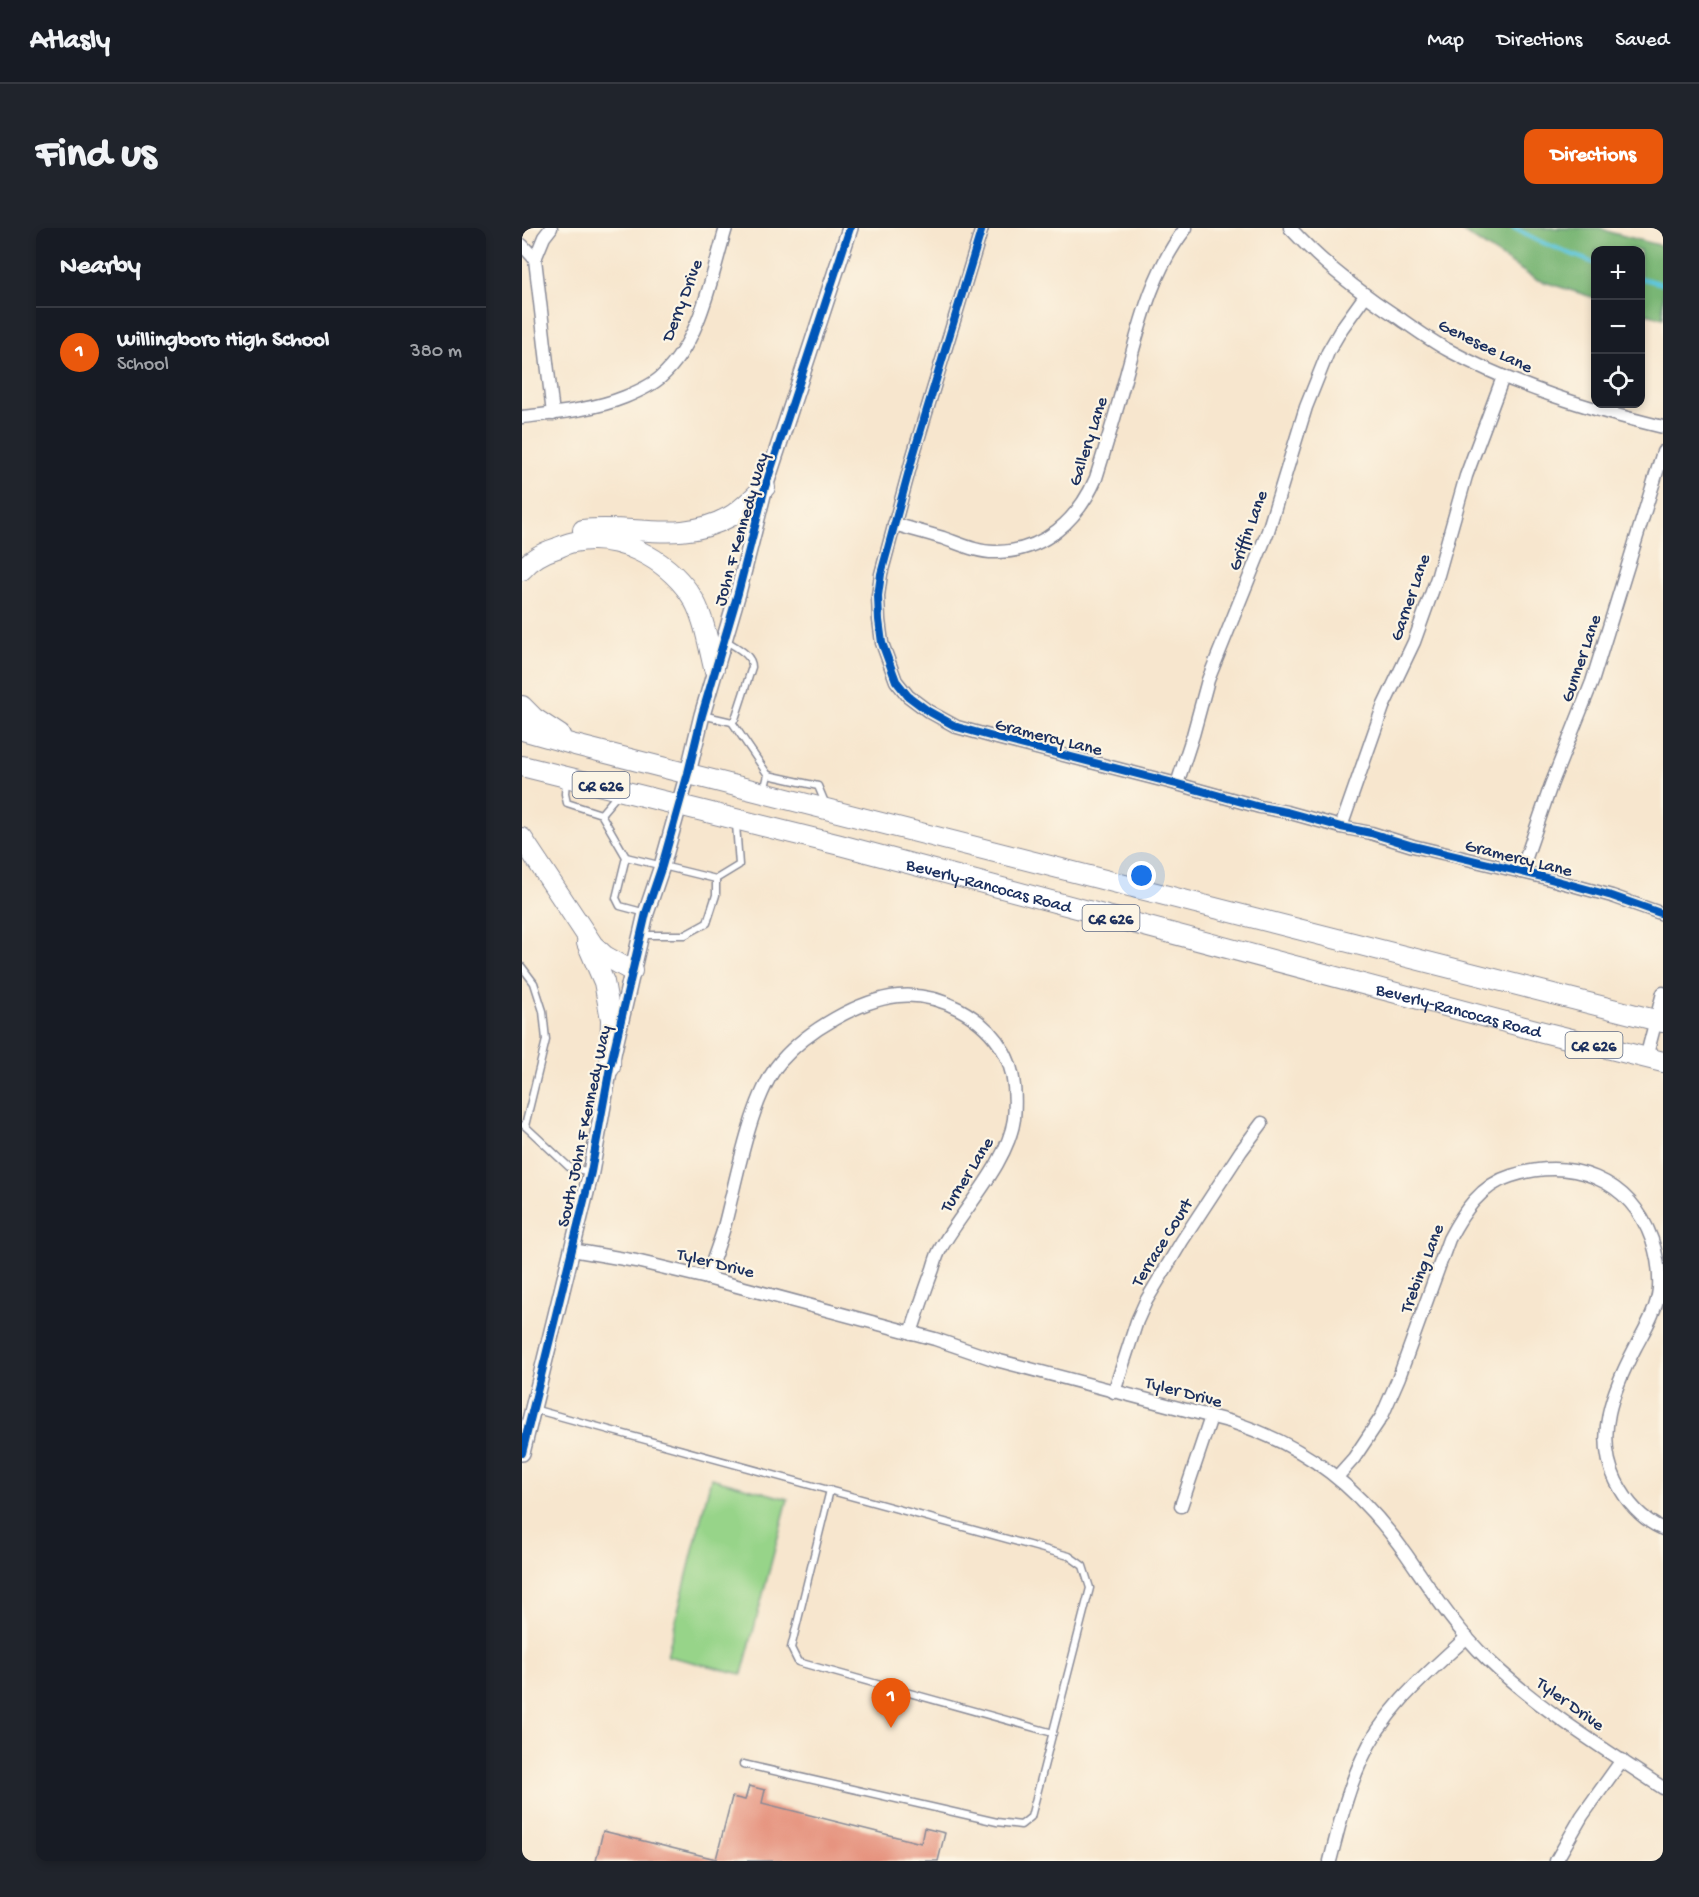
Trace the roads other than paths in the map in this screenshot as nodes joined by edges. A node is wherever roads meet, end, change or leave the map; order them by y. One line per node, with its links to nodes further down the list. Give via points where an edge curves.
1 (551, 228): 8 (street)
2 (726, 228): 11 (street, Derry Drive, via 698,316 674,363 660,378 623,398)
3 (850, 228): 15 (street, John F Kennedy Way)
4 (982, 228): 16 (street, Gramercy Lane)
5 (1186, 228): 16 (street, Gallery Lane, via 1156,277 1088,498 1062,529 1030,546 997,552)
6 (1290, 228): 9 (street, Genesee Lane, via 1317,257)
7 (522, 244): 8 (street)
8 (535, 260): 11 (street)
9 (1365, 296): 10 (street, Genesee Lane, via 1446,349); 30 (street, Griffin Lane, via 1328,352 1310,397 1268,531 1208,680)
10 (1503, 377): 13 (street, Genesee Lane, via 1572,403); 35 (street, Garner Lane, via 1466,477 1414,642 1383,707)
11 (553, 414): 12 (street, Derry Drive)
12 (522, 417)
13 (1663, 427)
14 (1663, 452): 39 (street, Gunner Lane, via 1592,682)
15 (765, 487): 17 (main road, via 730,516 707,527 681,532 624,528 568,531); 19 (street, John F Kennedy Way)
16 (894, 524): 30 (street, Gramercy Lane, via 881,574 879,620 882,643 896,681 908,696 957,727)
17 (522, 555)
18 (522, 570): 20 (main road, via 548,551 575,542 603,541 630,547 655,559 690,594)
19 (724, 639): 20 (street, John F Kennedy Way); 23 (lane, via 752,661)
20 (714, 668): 22 (street, John F Kennedy Way)
21 (522, 706): 25 (main road)
22 (702, 715): 23 (lane); 27 (street, John F Kennedy Way)
23 (732, 722): 29 (lane)
24 (522, 730): 25 (main road, Beverly-Rancocas Road / CR 626)
25 (574, 745): 27 (main road, Beverly-Rancocas Road / CR 626)
26 (522, 766): 28 (main road, Beverly-Rancocas Road / CR 626)
27 (688, 773): 29 (main road, Beverly-Rancocas Road / CR 626); 32 (street, John F Kennedy Way)
28 (566, 777): 31 (main road, Beverly-Rancocas Road / CR 626); 33 (lane, via 567,803)
29 (766, 784): 48 (main road, Beverly-Rancocas Road / CR 626, via 828,809)
30 (1177, 784): 35 (street, Gramercy Lane)
31 (622, 790): 32 (main road, Beverly-Rancocas Road / CR 626); 33 (lane)
32 (679, 807): 34 (main road, Beverly-Rancocas Road / CR 626); 38 (street, South John F Kennedy Way)
33 (601, 814): 37 (lane)
34 (736, 819): 40 (lane, via 739,865); 49 (main road, Beverly-Rancocas Road / CR 626)
35 (1341, 827): 39 (street, Gramercy Lane)
36 (522, 838): 43 (main road)
37 (626, 857): 38 (lane); 41 (lane, via 616,898 620,906)
38 (662, 866): 40 (lane); 41 (street, South John F Kennedy Way)
39 (1521, 872): 42 (street, Gramercy Lane)
40 (716, 879): 44 (lane, via 716,895 707,923 685,935)
41 (646, 913): 44 (street, South John F Kennedy Way)
42 (1663, 914)
43 (581, 929): 46 (main road, via 605,956); 50 (main road, via 604,982 610,1019)
44 (641, 935): 46 (street, South John F Kennedy Way)
45 (522, 967): 52 (lane, via 534,983 543,1011 546,1040)
46 (632, 971): 50 (street, South John F Kennedy Way)
47 (1663, 993): 48 (street)
48 (1659, 1021): 49 (street)
49 (1654, 1060)
50 (610, 1067): 53 (street, South John F Kennedy Way)
51 (1262, 1123): 57 (street, Terrace Court, via 1151,1291)
52 (524, 1124): 53 (lane, via 570,1167)
53 (591, 1172): 54 (street, South John F Kennedy Way)
54 (572, 1250): 55 (street, Tyler Drive); 58 (street, South John F Kennedy Way)
55 (707, 1278): 56 (street, Tyler Drive); 56 (street, Turner Lane, via 758,1105 780,1062 796,1045 835,1019 876,1000 919,995 940,1000 977,1022 1005,1053 1014,1081 1014,1118 1001,1157 939,1250)
56 (911, 1333): 57 (street, Tyler Drive)
57 (1114, 1392): 59 (street, Tyler Drive)
58 (533, 1408): 60 (street, South John F Kennedy Way); 62 (lane)
59 (1211, 1417): 61 (street, Tyler Drive, via 1258,1430 1308,1456); 63 (street)
60 (522, 1453)
61 (1337, 1477): 64 (street, Trebing Lane, via 1382,1416 1459,1219 1489,1187 1507,1177 1548,1168 1569,1169 1590,1174 1624,1197 1638,1211 1655,1248 1659,1289 1654,1310 1616,1388 1606,1429 1612,1472 1622,1492 1635,1510); 65 (street, Tyler Drive, via 1388,1530)
62 (830, 1490): 66 (lane, via 1069,1556 1083,1566 1090,1588); 66 (lane, via 791,1648 798,1662)
63 (1181, 1506)
64 (1663, 1529)
65 (1467, 1637): 67 (street, Tyler Drive, via 1526,1694); 70 (street, via 1409,1692 1373,1740 1353,1782)
66 (1053, 1733): 68 (lane, via 1031,1817 1021,1824 997,1822)
67 (1622, 1760): 69 (street, Tyler Drive); 71 (street, via 1581,1816)
68 (743, 1764)
69 (1663, 1788)
70 (1330, 1861)
71 (1556, 1861)

